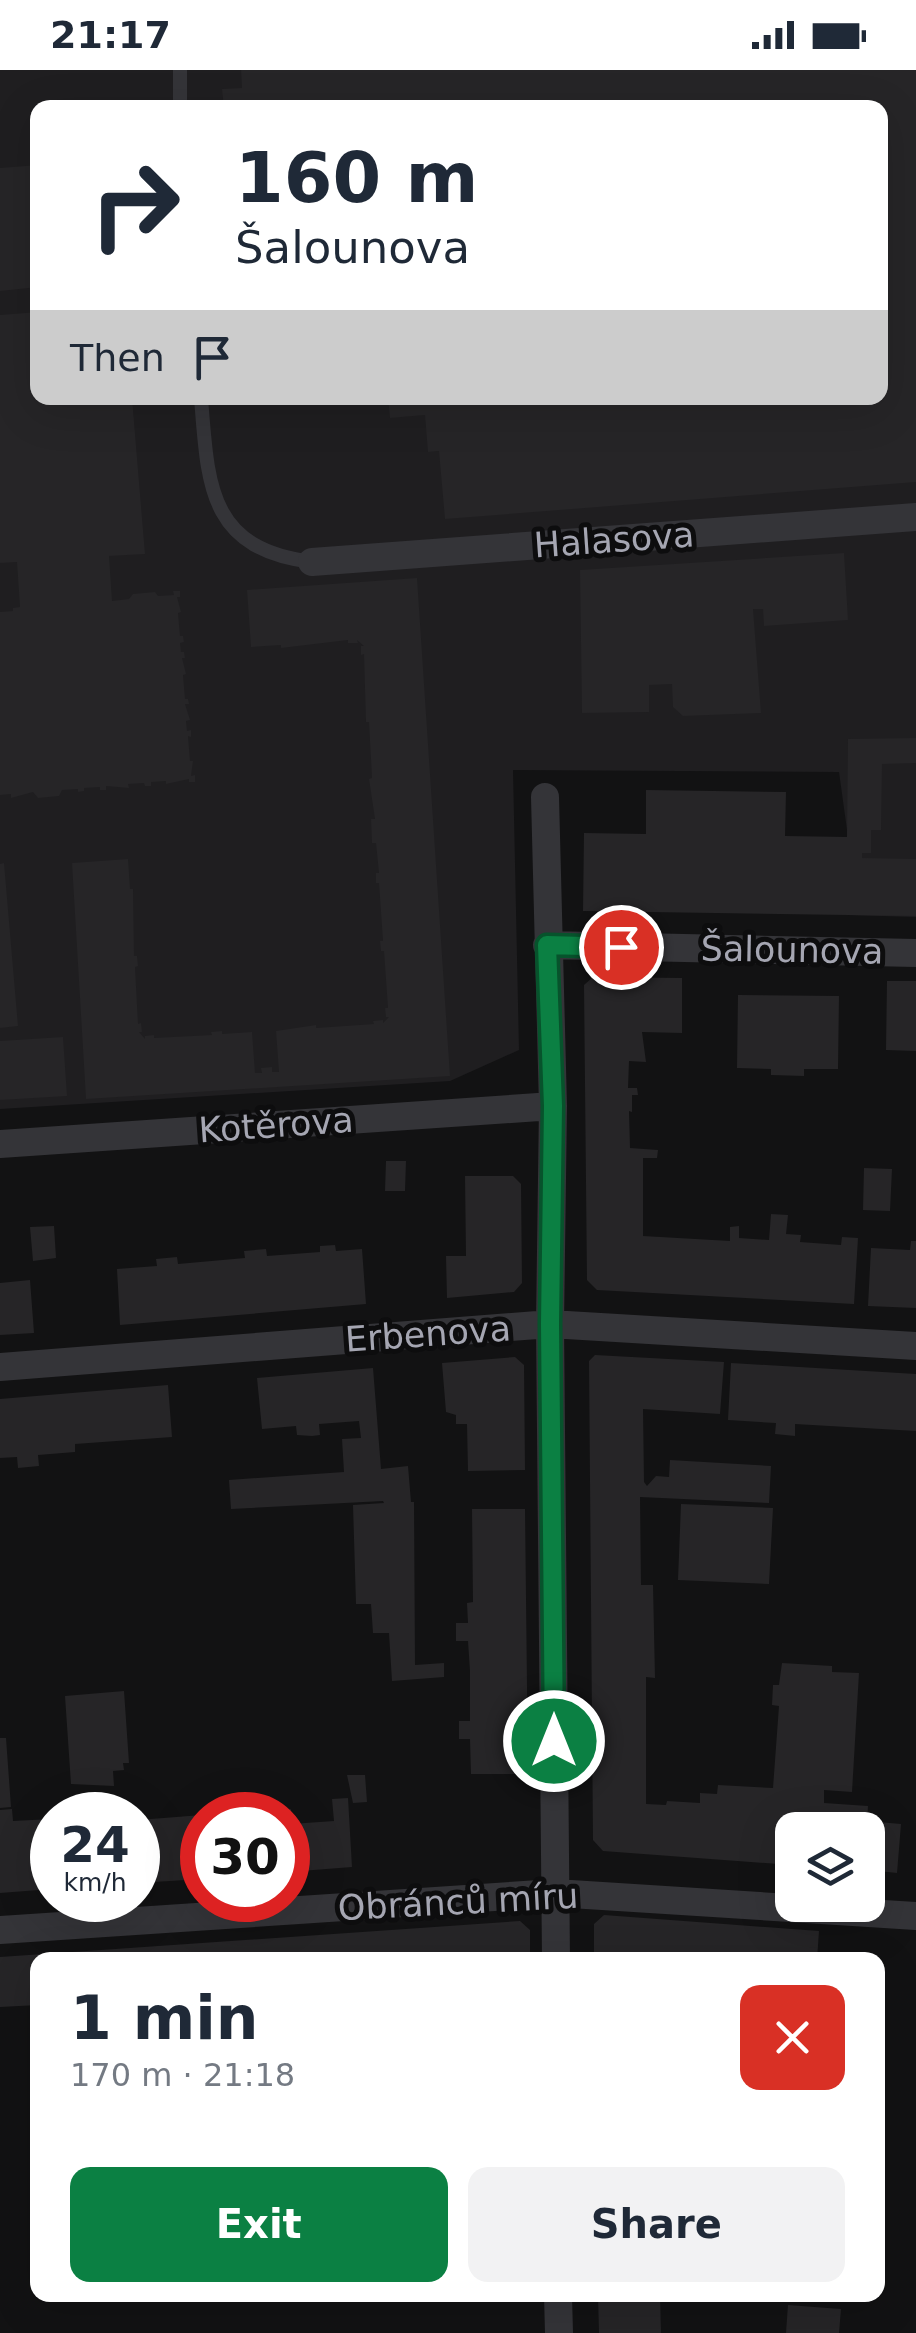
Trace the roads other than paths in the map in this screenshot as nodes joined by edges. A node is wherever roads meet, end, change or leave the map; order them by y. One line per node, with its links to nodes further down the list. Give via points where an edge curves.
1 (180, 70): 2 (lane)
2 (180, 100)
3 (202, 405): 5 (lane, via 207,477 226,520 263,551)
4 (916, 517): 5 (street, Halasova)
5 (312, 562)
6 (545, 797): 7 (street)
7 (547, 945): 8 (street, Šalounova); 9 (street)
8 (916, 953)
9 (553, 1106): 10 (street, Kotěrova); 11 (street)
10 (0, 1144)
11 (550, 1324): 12 (street, Erbenova); 13 (street, Erbenova); 14 (street)
12 (916, 1346)
13 (0, 1367)
14 (555, 1892): 15 (street, Obránců míru); 16 (street, Obránců míru); 17 (street)
15 (916, 1916)
16 (0, 1930)
17 (556, 1952)
18 (558, 2302): 19 (street)
19 (559, 2333)

